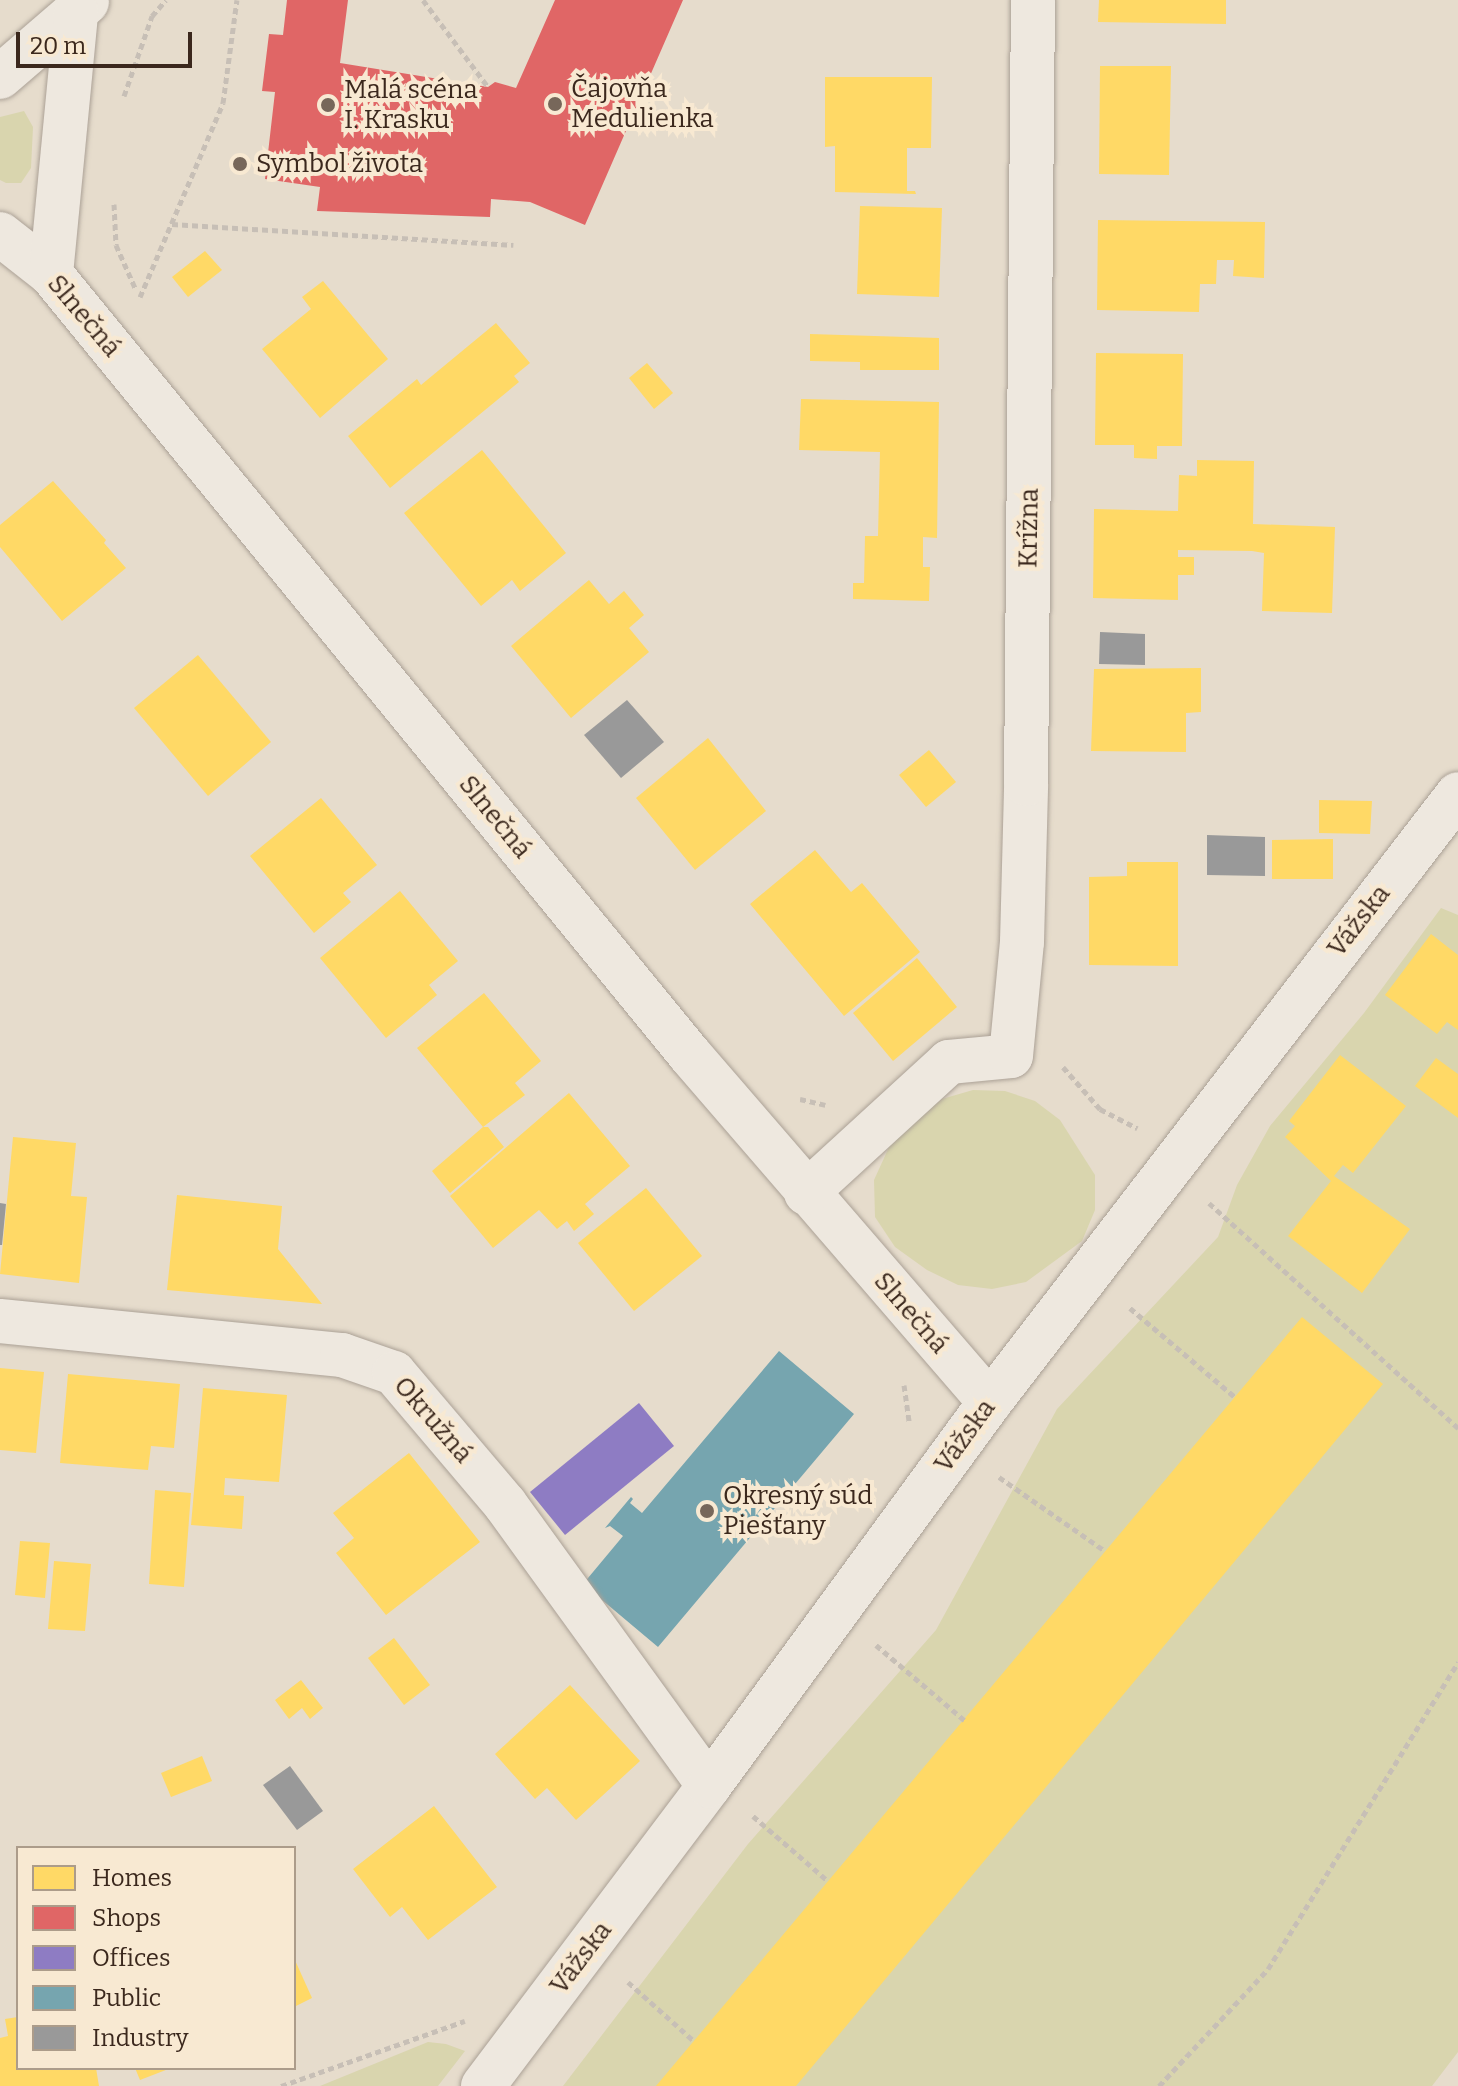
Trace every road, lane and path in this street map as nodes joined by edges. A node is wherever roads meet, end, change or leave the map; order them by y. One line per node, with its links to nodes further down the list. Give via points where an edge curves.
1 (166, 0): 8 (path, via 152,16)
2 (237, 0): 10 (path, via 223,103)
3 (423, 0): 7 (path)
4 (1033, 0): 17 (street, Krížna, via 1026,784 1022,942)
5 (82, 6): 6 (street); 13 (street)
6 (0, 77)
7 (488, 87)
8 (121, 105)
9 (114, 198): 14 (path, via 116,245)
10 (172, 224): 12 (path); 14 (path)
11 (0, 234): 13 (street, Slnečná)
12 (513, 245)
13 (51, 274): 21 (street, Slnečná)
14 (140, 298): 15 (path)
15 (145, 310)
16 (1458, 794): 27 (street, Vážska)
17 (1013, 1040): 20 (path, via 1053,1038 1061,1065 1100,1109); 21 (street, via 949,1062)
18 (793, 1097): 19 (path)
19 (836, 1108)
20 (1144, 1131)
21 (806, 1193): 27 (street, Slnečná)
22 (1202, 1197): 29 (path)
23 (1128, 1307): 26 (path)
24 (0, 1321): 35 (street, Okružná, via 342,1355 394,1373 505,1504)
25 (902, 1373): 28 (path)
26 (1235, 1397)
27 (990, 1402): 35 (street, Vážska)
28 (910, 1428)
29 (1458, 1428)
30 (995, 1474): 31 (path)
31 (1105, 1551)
32 (872, 1641): 34 (path)
33 (1458, 1662): 42 (path, via 1268,1969)
34 (964, 1720)
35 (726, 1797): 36 (path); 41 (street, Vážska)
36 (828, 1881)
37 (618, 1973): 39 (path)
38 (477, 2016): 40 (path)
39 (694, 2041)
40 (281, 2086)
41 (483, 2086)
42 (1159, 2086)

